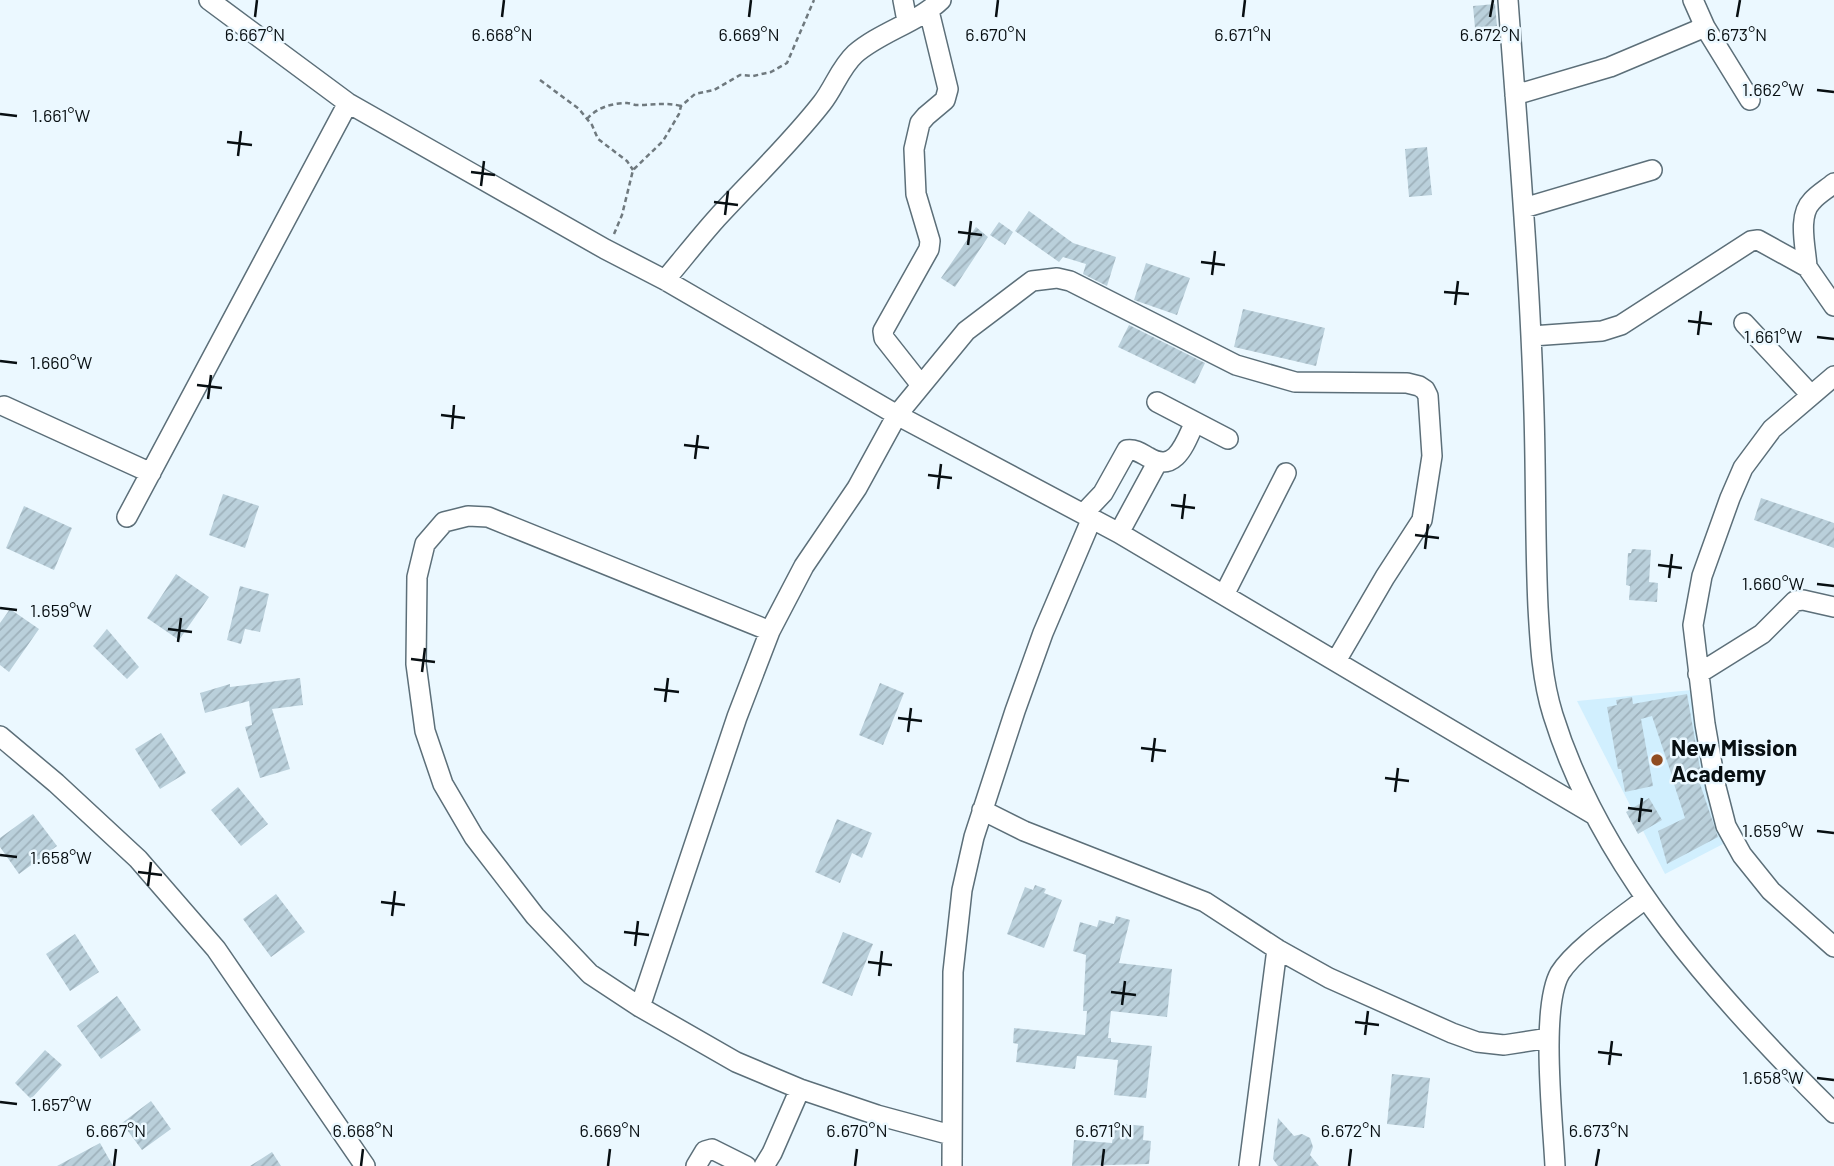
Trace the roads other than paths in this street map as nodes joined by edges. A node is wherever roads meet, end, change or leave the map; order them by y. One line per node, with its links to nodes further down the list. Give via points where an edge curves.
1 (209, 0): 10 (street)
2 (903, 0): 6 (street)
3 (1508, 0): 8 (street)
4 (1693, 0): 7 (street)
5 (935, 6): 6 (street); 20 (street, via 948,89 945,100 920,123 914,149 916,194 929,249 883,331)
6 (907, 21): 15 (street, via 846,63 822,103)
7 (1705, 27): 8 (street, via 1610,67); 9 (street)
8 (1515, 95): 13 (street)
9 (1749, 100)
10 (348, 103): 15 (street); 28 (street)
11 (1652, 170): 13 (street)
12 (1834, 183): 14 (street, via 1806,209)
13 (1524, 208): 18 (street)
14 (1807, 267): 16 (street); 18 (street, via 1764,242 1752,241 1620,326)
15 (665, 280): 24 (street)
16 (1834, 306)
17 (1744, 323): 21 (street)
18 (1532, 336): 42 (street, via 1540,644 1553,717)
19 (1834, 376): 21 (street)
20 (921, 385): 24 (street); 38 (street, via 966,331 1032,281 1057,278 1236,365 1281,379 1419,386 1428,396 1432,456 1422,520)
21 (1811, 395): 39 (street, via 1758,446 1730,498 1696,598 1693,625)
22 (1157, 401): 25 (street)
23 (4, 406): 28 (street)
24 (897, 415): 32 (street); 37 (street, via 857,488 804,566)
25 (1195, 422): 26 (street); 27 (street, via 1175,458)
26 (1228, 439)
27 (1157, 463): 30 (street, via 1130,449); 31 (street)
28 (151, 473): 33 (street)
29 (1286, 473): 35 (street)
30 (1112, 475): 31 (street); 32 (street)
31 (1143, 490): 34 (street)
32 (1088, 516): 34 (street); 41 (street)
33 (127, 517)
34 (1119, 533): 35 (street)
35 (1224, 594): 38 (street)
36 (1834, 607): 39 (street, via 1795,601 1762,634)
37 (770, 631): 46 (street); 46 (street, via 488,517 444,522 425,544 416,577 416,664 425,731 443,784 474,837 535,916 590,974)
38 (1336, 661): 42 (street)
39 (1698, 674): 44 (street, via 1726,826 1771,891)
40 (0, 736): 51 (street, via 138,859 216,949)
41 (982, 810): 45 (street, via 1205,902); 50 (street, via 957,930)
42 (1593, 814): 43 (street)
43 (1645, 899): 47 (street, via 1562,971 1552,993); 49 (street, via 1686,953)
44 (1834, 947)
45 (1277, 949): 47 (street, via 1364,994 1477,1042 1504,1045); 56 (street)
46 (640, 1007): 48 (street, via 736,1062)
47 (1549, 1038): 57 (street)
48 (800, 1089): 50 (street); 54 (street)
49 (1834, 1113)
50 (951, 1135): 55 (street)
51 (365, 1166)
52 (696, 1166): 53 (street, via 705,1151 712,1149)
53 (746, 1166)
54 (764, 1166)
55 (952, 1166)
56 (1250, 1166)
57 (1555, 1166)

